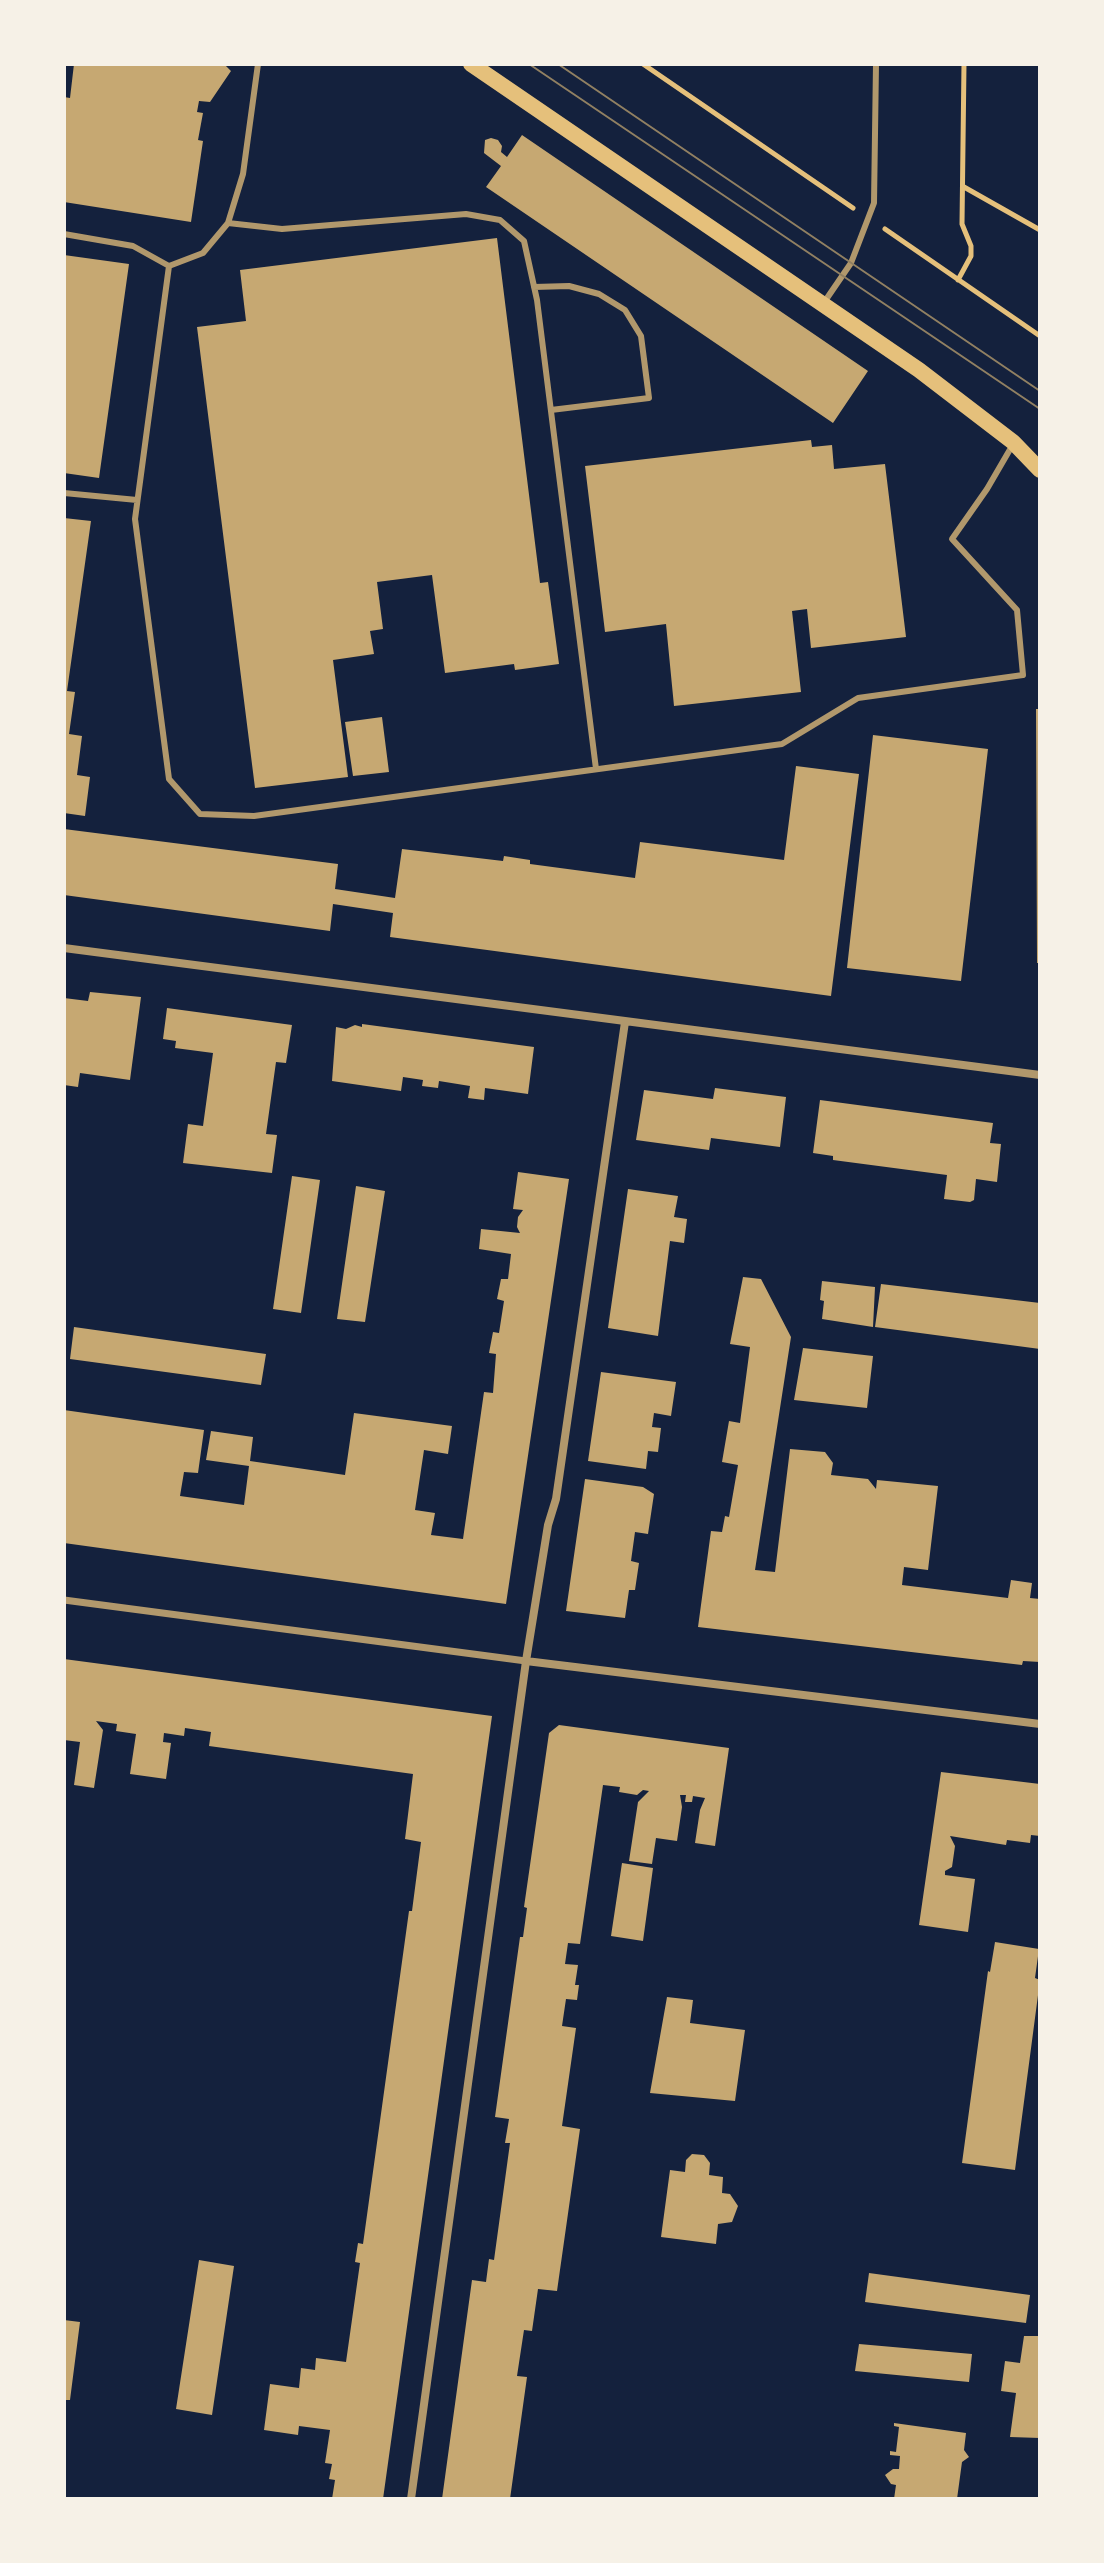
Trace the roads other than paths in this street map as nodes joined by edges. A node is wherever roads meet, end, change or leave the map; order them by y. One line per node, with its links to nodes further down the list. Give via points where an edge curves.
1 (258, 64): 4 (lane, via 243,174)
2 (471, 64): 8 (main road)
3 (876, 64): 8 (lane, via 874,203 851,263)
4 (228, 223): 6 (lane, via 203,253); 7 (lane, via 282,229 466,214 500,220 524,241)
5 (64, 234): 6 (lane, via 133,246)
6 (169, 266): 14 (lane)
7 (534, 287): 9 (lane); 9 (lane, via 569,286 599,294 625,310 641,336 649,398)
8 (823, 304): 10 (main road)
9 (551, 410): 15 (lane)
10 (1013, 442): 11 (main road); 12 (main road); 15 (lane, via 952,539 1017,610 1023,675 858,698 782,744)
11 (1040, 456)
12 (1040, 470)
13 (64, 493): 14 (lane)
14 (137, 500): 15 (lane, via 135,519 169,779 200,814 254,816)
15 (596, 769)
16 (64, 948): 17 (street)
17 (625, 1022): 18 (street); 20 (street, via 556,1499)
18 (1040, 1075)
19 (64, 1600): 20 (street)
20 (526, 1661): 21 (street); 22 (street)
21 (1040, 1724)
22 (411, 2499)

